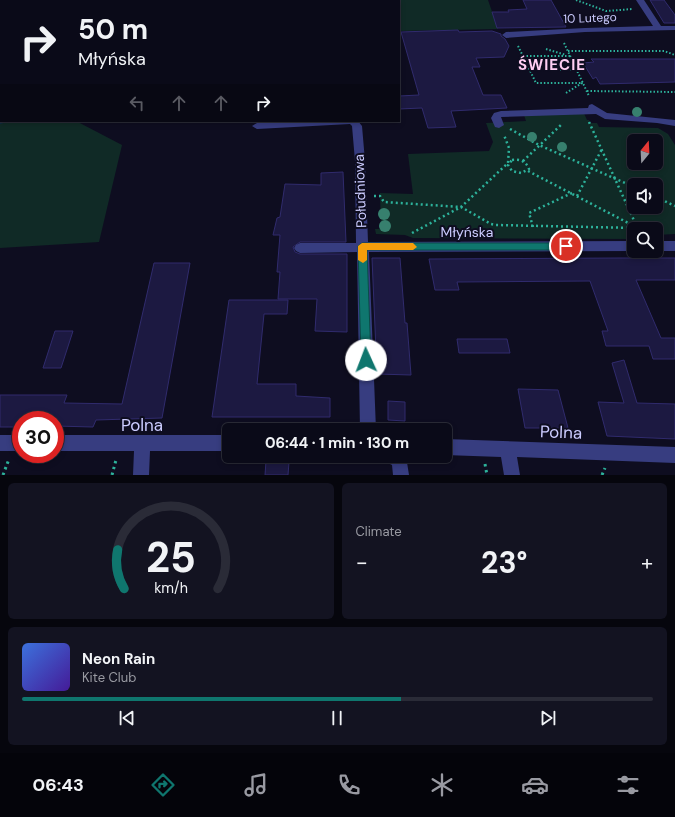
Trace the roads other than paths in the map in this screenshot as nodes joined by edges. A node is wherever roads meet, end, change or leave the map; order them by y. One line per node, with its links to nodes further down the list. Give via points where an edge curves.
1 (640, 0): 2 (street)
2 (658, 28): 3 (street, 10 Lutego); 4 (street, 10 Lutego)
3 (675, 28)
4 (506, 35)
5 (334, 122): 8 (street, Południowa)
6 (354, 122): 10 (street, Południowa, via 357,126)
7 (675, 123): 9 (street, via 605,116 595,109 497,115 496,118)
8 (257, 126)
9 (502, 127)
10 (362, 246): 11 (street, Młyńska); 14 (street, Młyńska); 15 (street, Południowa)
11 (627, 246)
12 (663, 246): 13 (street)
13 (675, 246)
14 (300, 248)
15 (368, 423)
16 (0, 443): 17 (street)
17 (12, 443)
18 (64, 443): 20 (street, Polna)
19 (222, 443): 20 (street, Polna)
20 (142, 444): 25 (street)
21 (452, 447): 22 (street, Polna)
22 (508, 449): 23 (street, Polna); 27 (street)
23 (675, 455)
24 (400, 463): 26 (street)
25 (141, 475)
26 (401, 475)
27 (512, 475)

